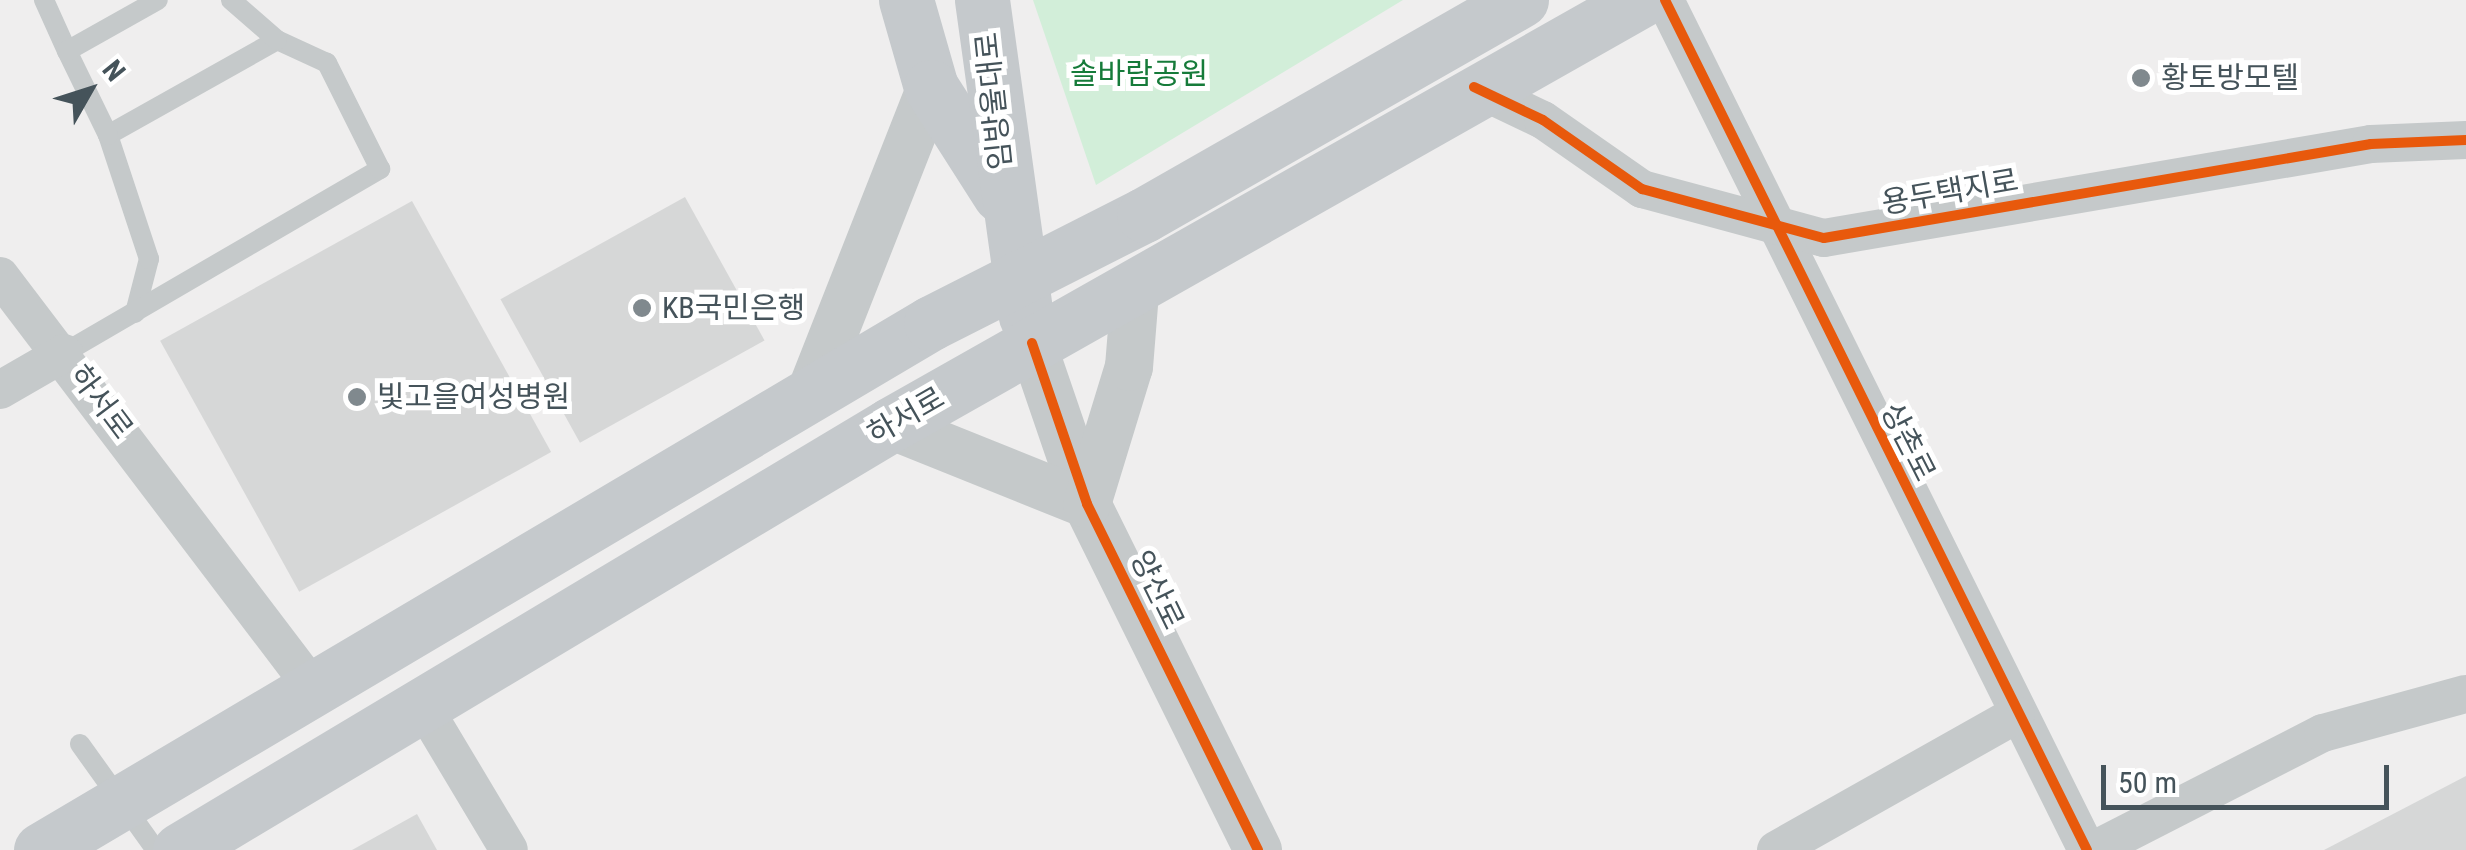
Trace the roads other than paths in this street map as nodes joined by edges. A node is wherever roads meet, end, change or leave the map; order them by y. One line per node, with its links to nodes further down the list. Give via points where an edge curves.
1 (44, 0): 10 (lane)
2 (158, 0): 10 (lane)
3 (231, 0): 9 (lane, 하서로)
4 (906, 0): 11 (main road, 임방울대로)
5 (982, 0): 15 (main road, 임방울대로)
6 (1521, 0): 18 (main road)
7 (1641, 0): 12 (main road, 하서로)
8 (1665, 0): 16 (street, 상촌로)
9 (278, 40): 13 (lane); 20 (lane, 하서로, via 327,63 380,169)
10 (66, 51): 13 (lane)
11 (931, 87): 15 (main road, 임방울대로); 24 (street)
12 (1474, 87): 16 (street, 용두택지로, via 1544,120 1642,189); 19 (main road, 하서로)
13 (108, 135): 20 (lane, via 149,259)
14 (2466, 140): 16 (street, 용두택지로, via 2371,144 1824,238)
15 (1004, 202): 18 (main road, 임방울대로)
16 (1774, 230): 30 (street, 상촌로)
17 (0, 276): 22 (street, 하서로)
18 (1019, 280): 21 (main road, 임방울대로); 24 (main road)
19 (1134, 293): 21 (main road, 하서로); 26 (street, via 1129,367)
20 (134, 313): 22 (lane, 하서로)
21 (1032, 344): 25 (main road, 하서로); 26 (street, 양산로)
22 (64, 353): 23 (street); 27 (street, 하서로)
23 (0, 390)
24 (808, 399): 27 (main road)
25 (890, 424): 26 (street); 29 (main road, 하서로)
26 (1087, 504): 37 (street, 양산로)
27 (316, 692): 32 (main road)
28 (2466, 694): 39 (street, via 2324,733)
29 (424, 708): 35 (main road, 하서로); 36 (street)
30 (2016, 715): 38 (street); 39 (street, 상촌로)
31 (80, 744): 32 (lane)
32 (124, 804): 33 (main road); 34 (lane)
33 (41, 850)
34 (156, 850)
35 (180, 850)
36 (509, 850)
37 (1258, 850)
38 (1776, 850)
39 (2090, 850)

